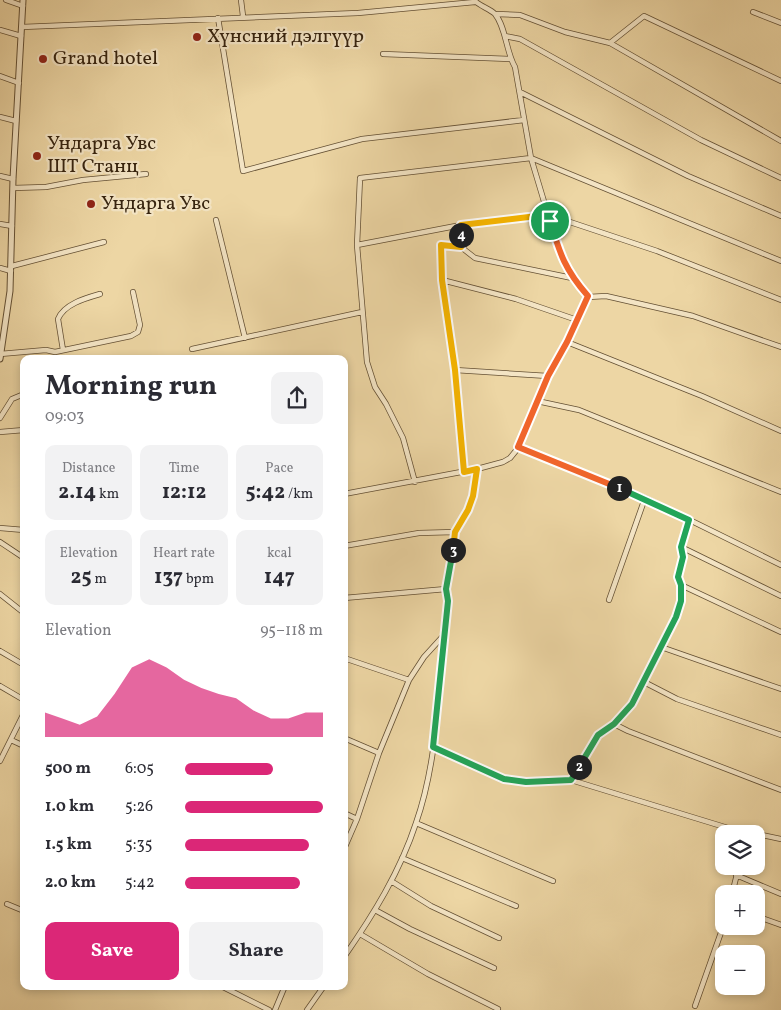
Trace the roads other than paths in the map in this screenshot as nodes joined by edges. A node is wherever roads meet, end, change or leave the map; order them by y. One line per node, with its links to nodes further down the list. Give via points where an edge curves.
1 (6, 0): 4 (street)
2 (242, 0): 7 (street)
3 (475, 1): 6 (street); 7 (street, via 358,12)
4 (23, 3): 10 (street)
5 (753, 12): 9 (street)
6 (495, 14): 13 (street); 14 (street, via 520,15 565,32)
7 (243, 16): 8 (street)
8 (218, 18): 10 (street); 23 (street, via 243,170 362,139)
9 (781, 23)
10 (22, 27): 12 (street)
11 (0, 30): 12 (street)
12 (22, 36): 19 (street)
13 (505, 36): 16 (street); 28 (street, via 520,39 701,140)
14 (610, 43): 18 (street, via 644,16); 24 (street)
15 (383, 54): 16 (street)
16 (510, 59): 20 (street)
17 (0, 76): 19 (street)
18 (781, 81)
19 (19, 83): 22 (street)
20 (520, 92): 23 (street); 31 (street, via 688,176)
21 (0, 117): 22 (street)
22 (16, 120): 29 (street)
23 (524, 120): 25 (street)
24 (781, 142)
25 (531, 158): 33 (street); 38 (street, via 360,178); 40 (street)
26 (146, 174): 30 (street)
27 (0, 176): 29 (street)
28 (781, 178)
29 (13, 179): 30 (street)
30 (13, 188): 36 (street)
31 (781, 216)
32 (216, 220): 52 (street)
33 (550, 221): 35 (street, via 537,216); 43 (street, via 560,255); 48 (street, via 564,220 657,251)
34 (0, 224): 36 (street)
35 (461, 225): 38 (street); 39 (street)
36 (12, 226): 42 (street)
37 (104, 242): 42 (street)
38 (357, 246): 49 (street)
39 (461, 247): 43 (street, via 476,258); 44 (street, via 441,245)
40 (781, 261)
41 (0, 268): 42 (street)
42 (11, 269): 51 (street)
43 (572, 278): 47 (street)
44 (442, 280): 50 (street, via 507,296); 58 (street)
45 (133, 292): 56 (street, via 140,325 138,332)
46 (100, 294): 56 (street, via 72,304 60,314)
47 (588, 296): 50 (street); 54 (street, via 606,296 693,316)
48 (781, 300)
49 (362, 312): 52 (street); 69 (street, via 367,362 375,386 402,438)
50 (577, 320): 53 (street)
51 (3, 321): 57 (street)
52 (245, 338): 55 (street)
53 (567, 342): 59 (street); 64 (street)
54 (781, 347)
55 (192, 349)
56 (62, 350): 57 (street)
57 (0, 356)
58 (455, 370): 59 (street); 68 (street)
59 (548, 376): 61 (street)
60 (20, 396): 62 (street, via 12,399)
61 (537, 400): 66 (street); 70 (street, via 579,410)
62 (0, 418)
63 (20, 430): 65 (street)
64 (781, 431)
65 (0, 432)
66 (518, 447): 67 (street, via 503,462); 72 (street)
67 (477, 469): 68 (street); 76 (street, via 473,496)
68 (464, 472): 69 (street)
69 (415, 482): 71 (street)
70 (781, 492)
71 (348, 493)
72 (645, 498): 73 (street); 87 (street)
73 (689, 520): 79 (street); 81 (street)
74 (0, 528): 75 (street)
75 (20, 530)
76 (455, 532): 78 (street, via 419,533); 83 (street)
77 (0, 542): 80 (street)
78 (348, 545)
79 (681, 547): 82 (street, via 683,557 678,577); 85 (street)
80 (20, 555)
81 (781, 564)
82 (681, 585): 89 (street); 91 (street, via 676,617)
83 (446, 589): 86 (street); 90 (street, via 448,601)
84 (0, 594): 88 (street)
85 (781, 596)
86 (348, 598)
87 (609, 600)
88 (20, 610)
89 (781, 632)
90 (444, 635): 95 (street); 106 (street)
91 (661, 647): 96 (street); 98 (street)
92 (0, 651): 94 (street)
93 (348, 659): 95 (street)
94 (20, 663)
95 (409, 680): 107 (street)
96 (644, 682): 101 (street, via 632,704); 102 (street, via 677,699)
97 (0, 686): 99 (street)
98 (781, 689)
99 (20, 698)
100 (20, 721): 103 (street)
101 (614, 724): 109 (street, via 598,735); 110 (street)
102 (781, 735)
103 (11, 740): 105 (street); 108 (street)
104 (348, 740): 107 (street)
105 (20, 744)
106 (433, 747): 109 (street, via 504,779 526,782); 113 (street)
107 (379, 753): 112 (street)
108 (0, 761)
109 (571, 780): 114 (street)
110 (781, 790)
111 (348, 815): 112 (street)
112 (357, 819): 117 (street)
113 (416, 823): 118 (street); 121 (street)
114 (718, 825)
115 (765, 836): 116 (street)
116 (781, 839)
117 (348, 840)
118 (402, 858): 120 (street); 125 (street)
119 (736, 875): 122 (street); 123 (street)
120 (391, 881): 127 (street); 132 (street, via 431,906)
121 (553, 881)
122 (734, 885)
123 (781, 894)
124 (6, 904): 126 (street)
125 (516, 906)
126 (20, 909)
127 (375, 910): 130 (street); 134 (street)
128 (765, 919): 129 (street)
129 (781, 925)
130 (360, 934): 133 (street); 139 (street, via 428,974)
131 (720, 935): 138 (street)
132 (499, 938)
133 (348, 951)
134 (494, 968)
135 (229, 990): 140 (street)
136 (283, 990): 141 (street)
137 (321, 990): 142 (street)
138 (695, 1006)
139 (498, 1009)
140 (269, 1010)
141 (275, 1010)
142 (307, 1010)

